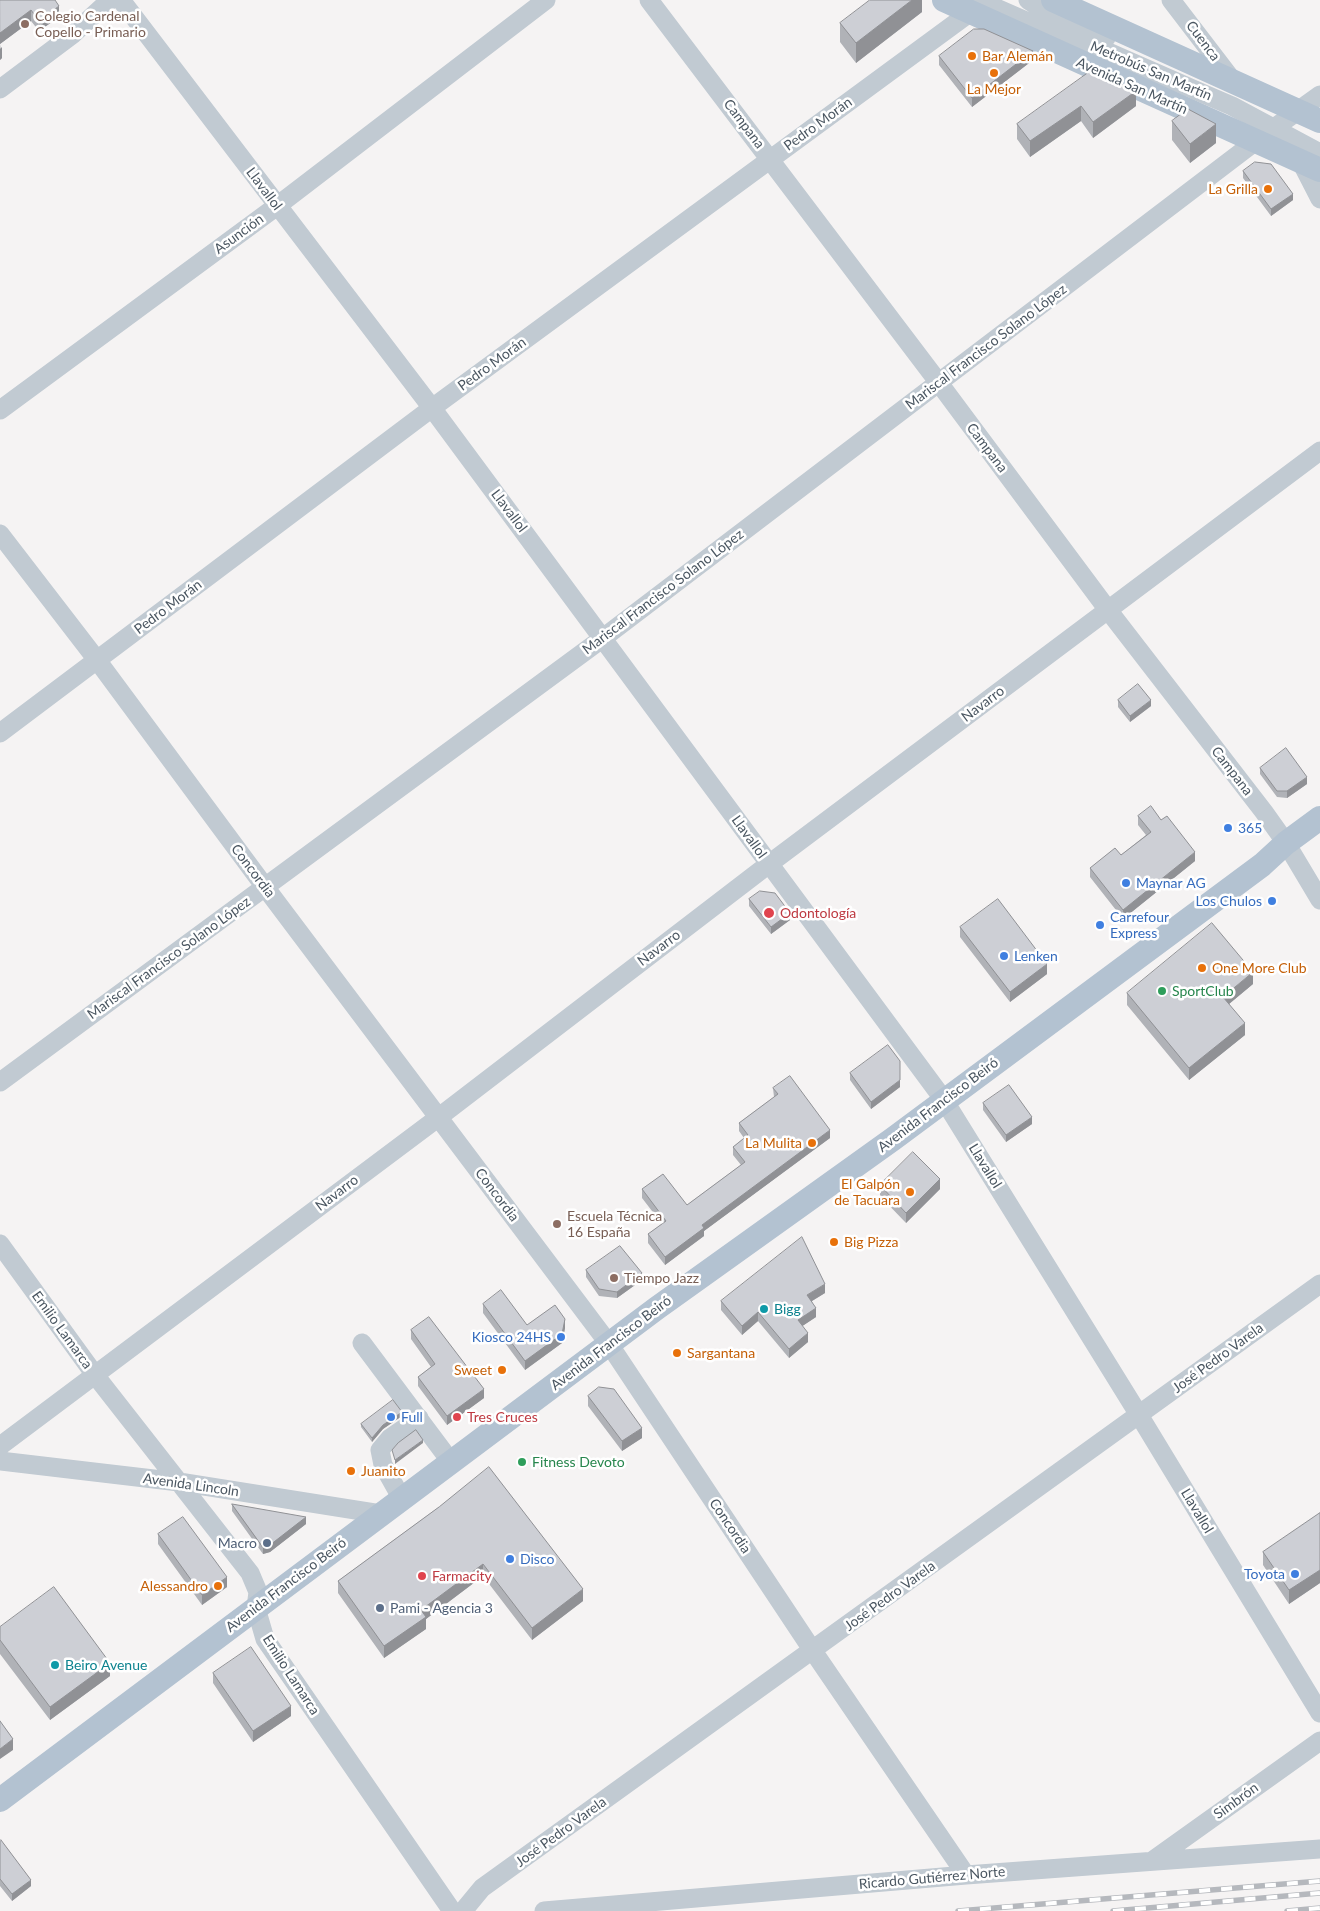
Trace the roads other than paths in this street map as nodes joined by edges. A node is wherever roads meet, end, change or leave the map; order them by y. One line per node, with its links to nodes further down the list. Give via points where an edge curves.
1 (110, 0): 11 (street, via 72,34)
2 (122, 0): 19 (street, Llavallol)
3 (546, 0): 19 (street, Asunción)
4 (649, 0): 16 (street, Campana)
5 (944, 0): 9 (main road, Avenida San Martín)
6 (1028, 0): 14 (street, Metrobús San Martín, via 1250,103)
7 (1053, 0): 10 (main road, Avenida San Martín)
8 (1171, 0): 10 (street, Cuenca)
9 (980, 4): 14 (main road, Avenida San Martín); 16 (street, Pedro Morán)
10 (1234, 82): 14 (main road, Avenida San Martín)
11 (0, 89)
12 (1320, 95): 14 (street, Mariscal Francisco Solano López)
13 (1320, 121): 14 (main road, Avenida San Martín)
14 (1277, 126): 15 (street, Metrobús San Martín); 17 (main road, Avenida San Martín); 20 (street, Mariscal Francisco Solano López)
15 (1320, 145)
16 (770, 159): 20 (street, Campana); 21 (street, Pedro Morán)
17 (1314, 162): 18 (street)
18 (1320, 198)
19 (277, 206): 21 (street, Llavallol); 22 (street, Asunción)
20 (939, 383): 25 (street, Campana); 26 (street, Mariscal Francisco Solano López)
21 (432, 408): 26 (street, Llavallol); 27 (street, Pedro Morán)
22 (0, 410)
23 (1320, 451): 25 (street, Navarro)
24 (0, 534): 27 (street, Concordia)
25 (1108, 610): 30 (street, Campana); 31 (street, Navarro)
26 (603, 638): 31 (street, Llavallol); 32 (street, Mariscal Francisco Solano López)
27 (97, 660): 28 (street, Pedro Morán); 32 (street, Concordia)
28 (0, 733)
29 (1320, 818): 30 (main road, Avenida Francisco Beiró)
30 (1286, 843): 33 (street, Campana); 35 (main road, Avenida Francisco Beiró, via 1262,865)
31 (769, 864): 35 (street, Llavallol); 36 (street, Navarro)
32 (265, 887): 34 (street, Mariscal Francisco Solano López); 36 (street, Concordia)
33 (1320, 900)
34 (0, 1082)
35 (944, 1100): 40 (main road, Avenida Francisco Beiró); 42 (street, Llavallol)
36 (439, 1117): 40 (street, Concordia); 41 (street, Navarro)
37 (0, 1244): 41 (street, Emilio Lamarca)
38 (1320, 1284): 42 (street, José Pedro Varela)
39 (362, 1343): 43 (street)
40 (609, 1344): 46 (main road, Avenida Francisco Beiró); 51 (street, Concordia)
41 (95, 1375): 44 (street, Navarro); 47 (street, Emilio Lamarca)
42 (1139, 1415): 51 (street, José Pedro Varela); 52 (street, Llavallol)
43 (419, 1418): 46 (street); 48 (street, via 390,1438 380,1450 383,1465)
44 (0, 1446)
45 (0, 1461): 47 (street, Avenida Lincoln)
46 (452, 1462): 48 (main road, Avenida Francisco Beiró)
47 (179, 1482): 49 (street, Avenida Lincoln); 50 (street, Emilio Lamarca, via 250,1573 258,1592)
48 (402, 1499): 49 (main road, Avenida Francisco Beiró)
49 (381, 1514): 50 (main road, Avenida Francisco Beiró)
50 (256, 1608): 54 (main road, Avenida Francisco Beiró); 58 (street, Emilio Lamarca, via 265,1640)
51 (813, 1651): 57 (street, Concordia); 59 (street, José Pedro Varela, via 482,1888)
52 (1320, 1713)
53 (1320, 1741): 56 (street, Simbrón)
54 (0, 1800)
55 (1320, 1848): 56 (street, Ricardo Gutiérrez Norte)
56 (1152, 1860): 57 (street, Ricardo Gutiérrez Norte)
57 (966, 1875): 60 (street, Ricardo Gutiérrez Norte)
58 (452, 1911)
59 (463, 1911)
60 (544, 1911)

